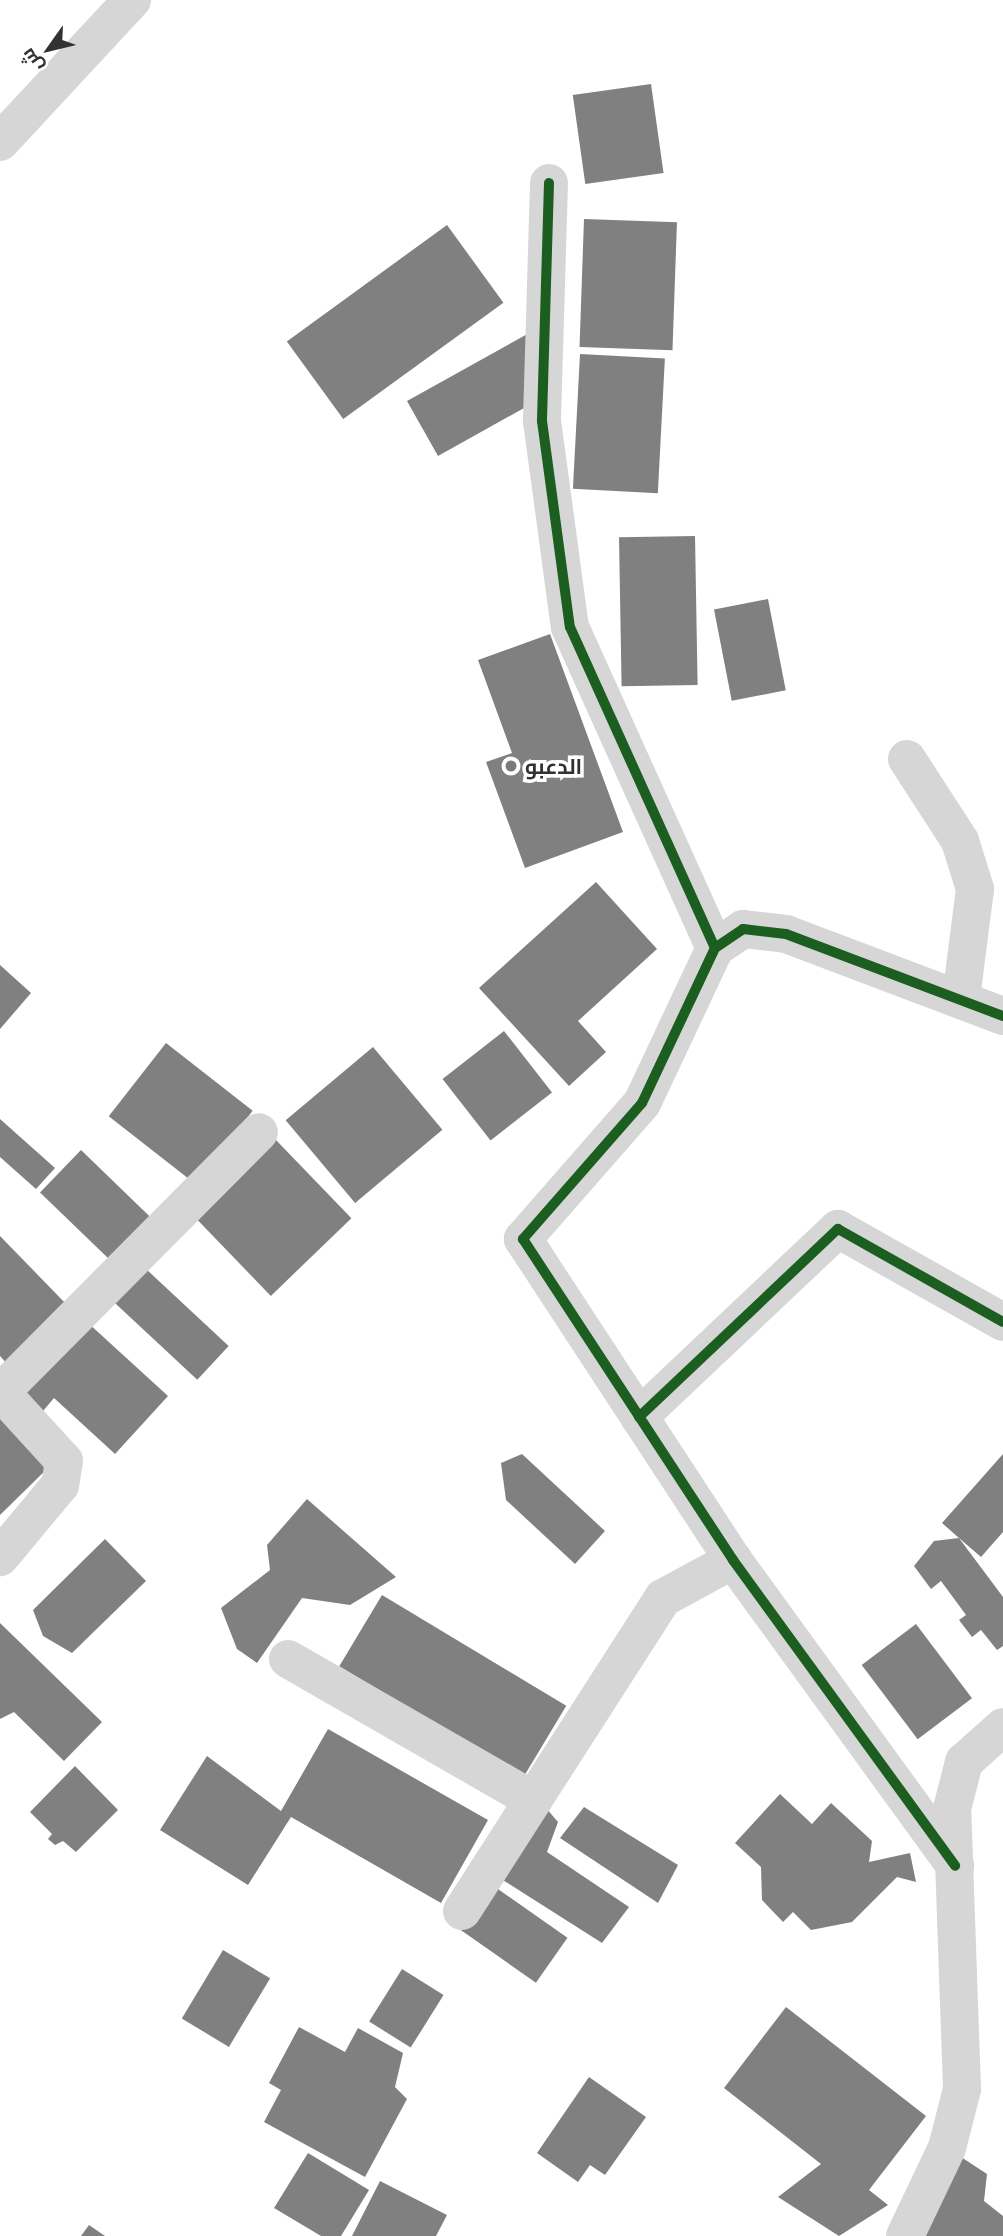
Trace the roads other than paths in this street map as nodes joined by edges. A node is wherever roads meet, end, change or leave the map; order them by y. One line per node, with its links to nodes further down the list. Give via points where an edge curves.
1 (132, 0): 2 (street)
2 (0, 142)
3 (549, 183): 5 (street, via 542,421 570,627)
4 (907, 759): 6 (street, via 960,841 975,889)
5 (715, 948): 6 (street, via 743,929 786,934); 11 (street, via 642,1103 523,1239)
6 (961, 999): 7 (street)
7 (1003, 1016)
8 (259, 1132): 10 (street)
9 (1003, 1322): 11 (street, via 838,1229)
10 (1, 1391): 12 (street, via 64,1461 60,1485)
11 (639, 1417): 13 (street)
12 (0, 1557)
13 (733, 1560): 16 (street, via 663,1598); 17 (street)
14 (288, 1659): 16 (street)
15 (1003, 1727): 17 (street, via 964,1762 952,1809)
16 (533, 1800): 18 (street)
17 (955, 1866): 19 (street, via 962,2089 947,2148)
18 (462, 1911)
19 (905, 2236)

